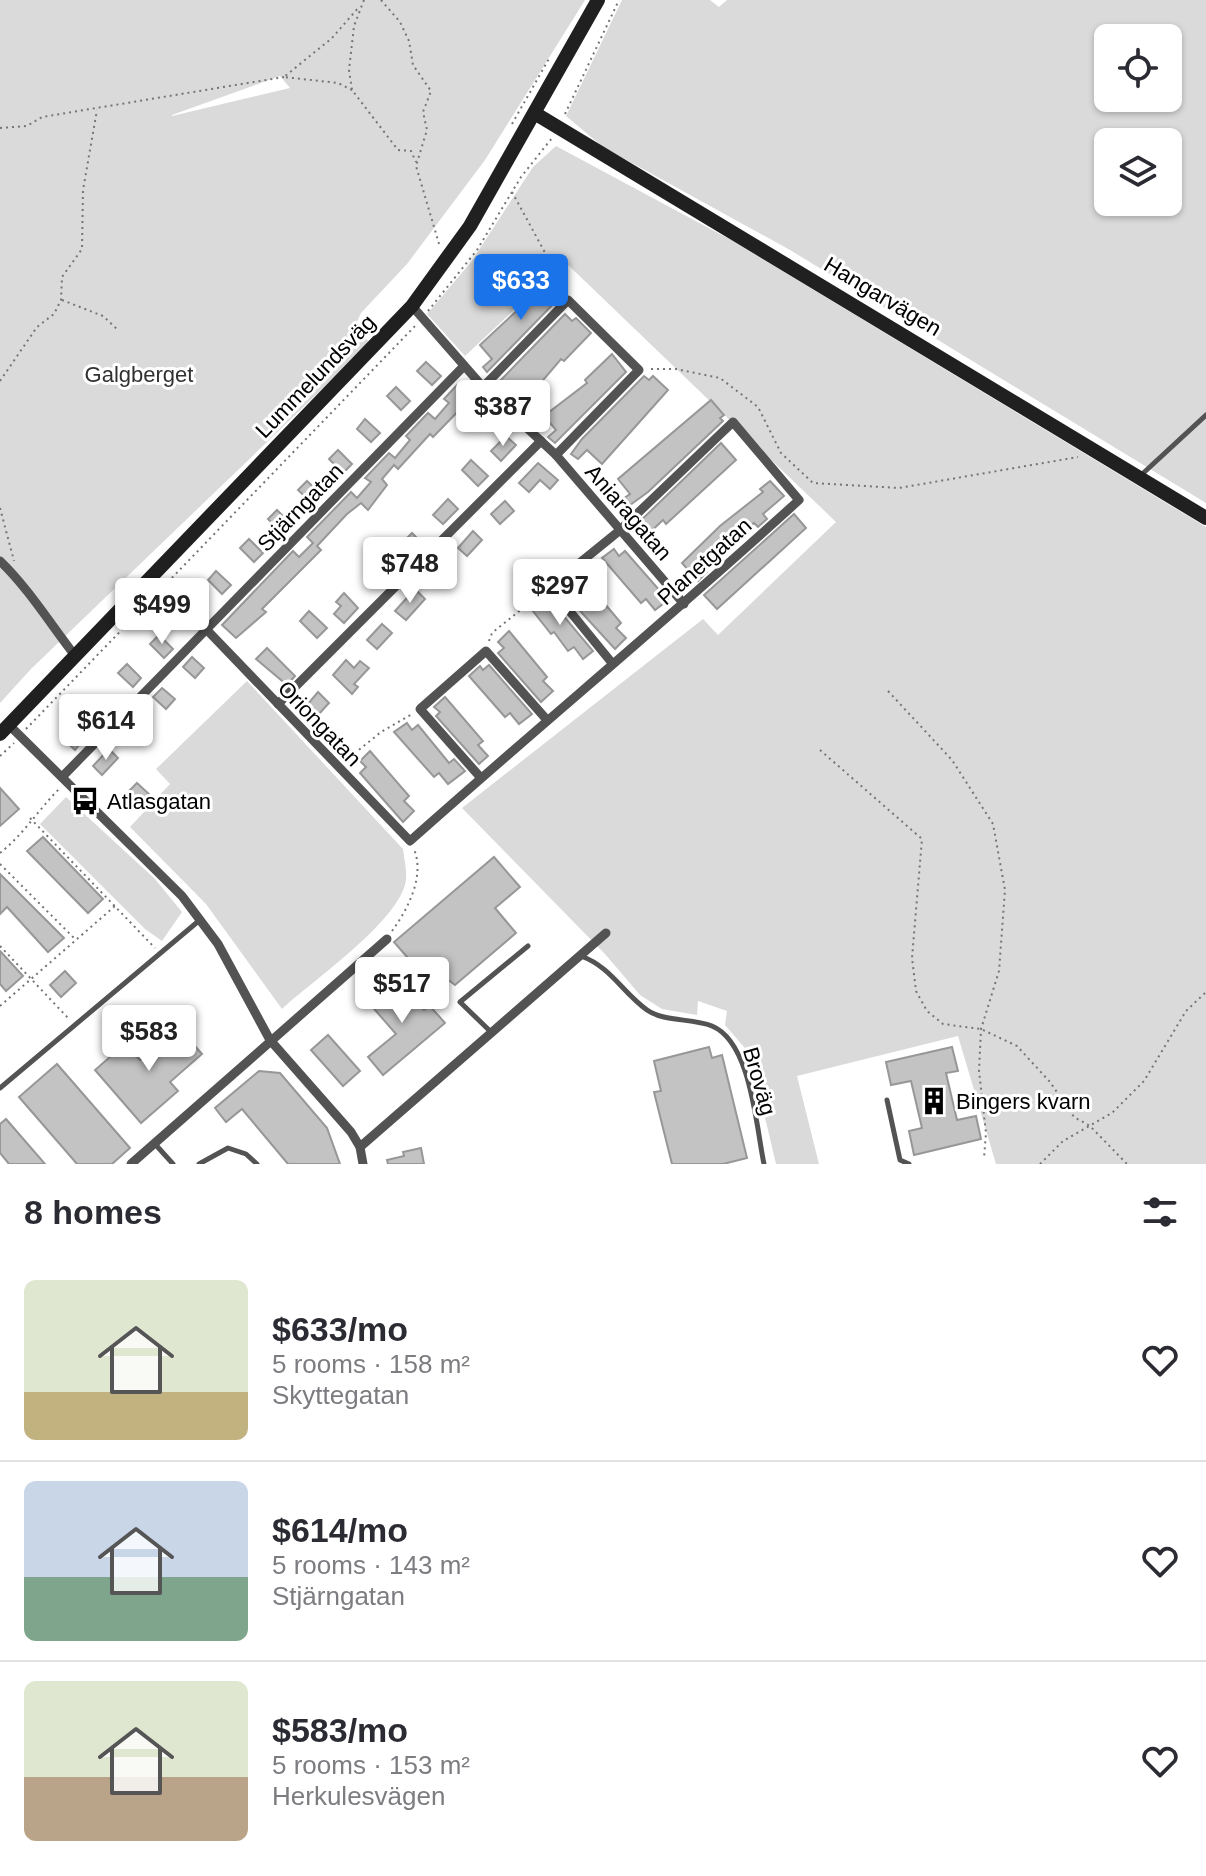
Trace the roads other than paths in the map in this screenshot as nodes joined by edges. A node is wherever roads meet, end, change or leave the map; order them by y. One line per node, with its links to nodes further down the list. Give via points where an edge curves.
1 (598, 0): 2 (main road, Lummelundsväg)
2 (536, 114): 3 (main road, Lummelundsväg, via 451,255); 9 (main road, Hangarvägen)
3 (412, 306): 4 (street, Aniaragatan); 15 (main road, Lummelundsväg)
4 (464, 366): 5 (street, Aniaragatan); 14 (street, Stjärngatan)
5 (483, 387): 7 (street, Aniaragatan); 8 (street, via 568,300 639,370)
6 (1206, 415): 9 (lane)
7 (541, 441): 8 (street, Aniaragatan); 17 (street)
8 (556, 455): 11 (street, Aniaragatan)
9 (1139, 477): 10 (main road, Hangarvägen)
10 (1206, 518)
11 (619, 531): 13 (street, Aniaragatan); 13 (street, Planetgatan, via 733,422 799,500); 16 (street, via 550,587)
12 (0, 561): 15 (street, via 23,583)
13 (684, 604): 16 (street, Planetgatan)
14 (206, 629): 17 (street, Oriongatan); 21 (street, Stjärngatan)
15 (76, 657): 19 (main road, Lummelundsväg)
16 (612, 663): 18 (street, Planetgatan)
17 (278, 704): 22 (street, Oriongatan)
18 (547, 720): 20 (street, Planetgatan); 20 (street, via 486,651 420,709)
19 (4, 729): 21 (street)
20 (481, 778): 22 (street, Planetgatan)
21 (64, 779): 23 (street, via 159,869)
22 (410, 841)
23 (201, 919): 29 (street); 30 (lane)
24 (606, 933): 27 (street)
25 (387, 939): 29 (street)
26 (528, 946): 28 (lane, via 460,1002)
27 (581, 956): 28 (street); 39 (lane, Broväg, via 610,972 647,1010 714,1027 732,1041 742,1060)
28 (492, 1033): 33 (street)
29 (270, 1040): 32 (street); 33 (street)
30 (0, 1088)
31 (887, 1100): 40 (lane, via 900,1160)
32 (154, 1144): 34 (street); 35 (lane)
33 (360, 1147): 38 (street)
34 (131, 1164)
35 (173, 1164)
36 (199, 1164): 37 (lane, via 228,1148)
37 (257, 1164)
38 (363, 1164)
39 (764, 1164)
40 (909, 1164)

